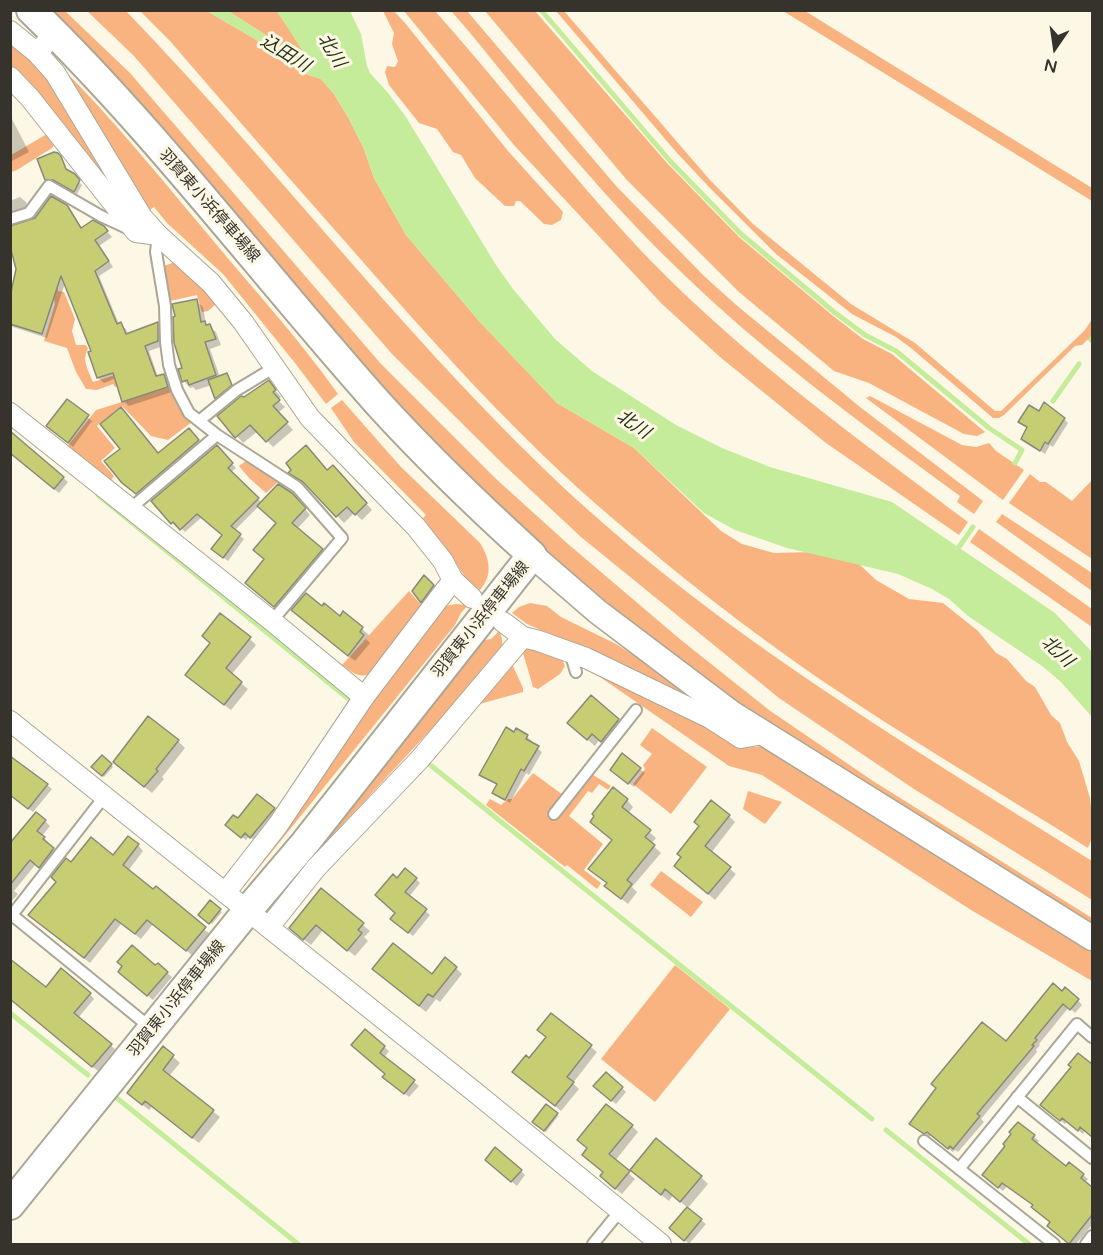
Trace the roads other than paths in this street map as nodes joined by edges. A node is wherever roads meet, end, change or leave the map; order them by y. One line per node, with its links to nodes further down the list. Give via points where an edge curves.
1 (31, 10): 3 (main road, 羽賀東小浜停車場線)
2 (10, 31): 3 (street)
3 (46, 43): 7 (street, via 55,73 142,217); 13 (main road, 羽賀東小浜停車場線, via 115,98 375,401)
4 (10, 78): 6 (street)
5 (10, 219): 6 (lane, via 29,213 49,186)
6 (136, 232): 7 (street)
7 (158, 235): 8 (street, via 211,283); 10 (lane, via 156,252 169,364 189,413)
8 (275, 367): 10 (lane, via 237,390); 14 (street, via 310,418 416,527)
9 (10, 413): 12 (street)
10 (199, 421): 11 (lane)
11 (218, 435): 12 (lane); 16 (lane, via 297,487 342,538)
12 (131, 508): 16 (street)
13 (532, 555): 24 (street, via 598,612); 28 (main road, 羽賀東小浜停車場線, via 305,843)
14 (453, 580): 15 (street); 21 (street)
15 (472, 598)
16 (272, 621): 21 (street)
17 (504, 622): 18 (street)
18 (523, 637): 19 (street); 28 (street, via 420,759 316,868)
19 (570, 652): 20 (lane); 24 (street, via 710,718 741,738)
20 (576, 672)
21 (364, 697): 27 (street, via 278,825)
22 (636, 710): 26 (lane)
23 (10, 721): 25 (street)
24 (763, 734): 29 (street)
25 (105, 797): 27 (street); 30 (lane, via 12,915)
26 (554, 814)
27 (225, 893): 28 (street)
28 (258, 919): 30 (main road, 羽賀東小浜停車場線); 37 (street)
29 (1092, 938)
30 (153, 1029): 36 (main road, 羽賀東小浜停車場線)
31 (1092, 1037): 32 (lane, via 1077,1024)
32 (1017, 1097): 34 (lane); 35 (lane)
33 (924, 1141): 35 (lane)
34 (1092, 1158)
35 (959, 1168): 41 (lane)
36 (10, 1205)
37 (620, 1211): 39 (lane); 40 (street)
38 (1092, 1236): 42 (lane)
39 (593, 1245)
40 (661, 1245)
41 (1054, 1245)
42 (1086, 1245)

